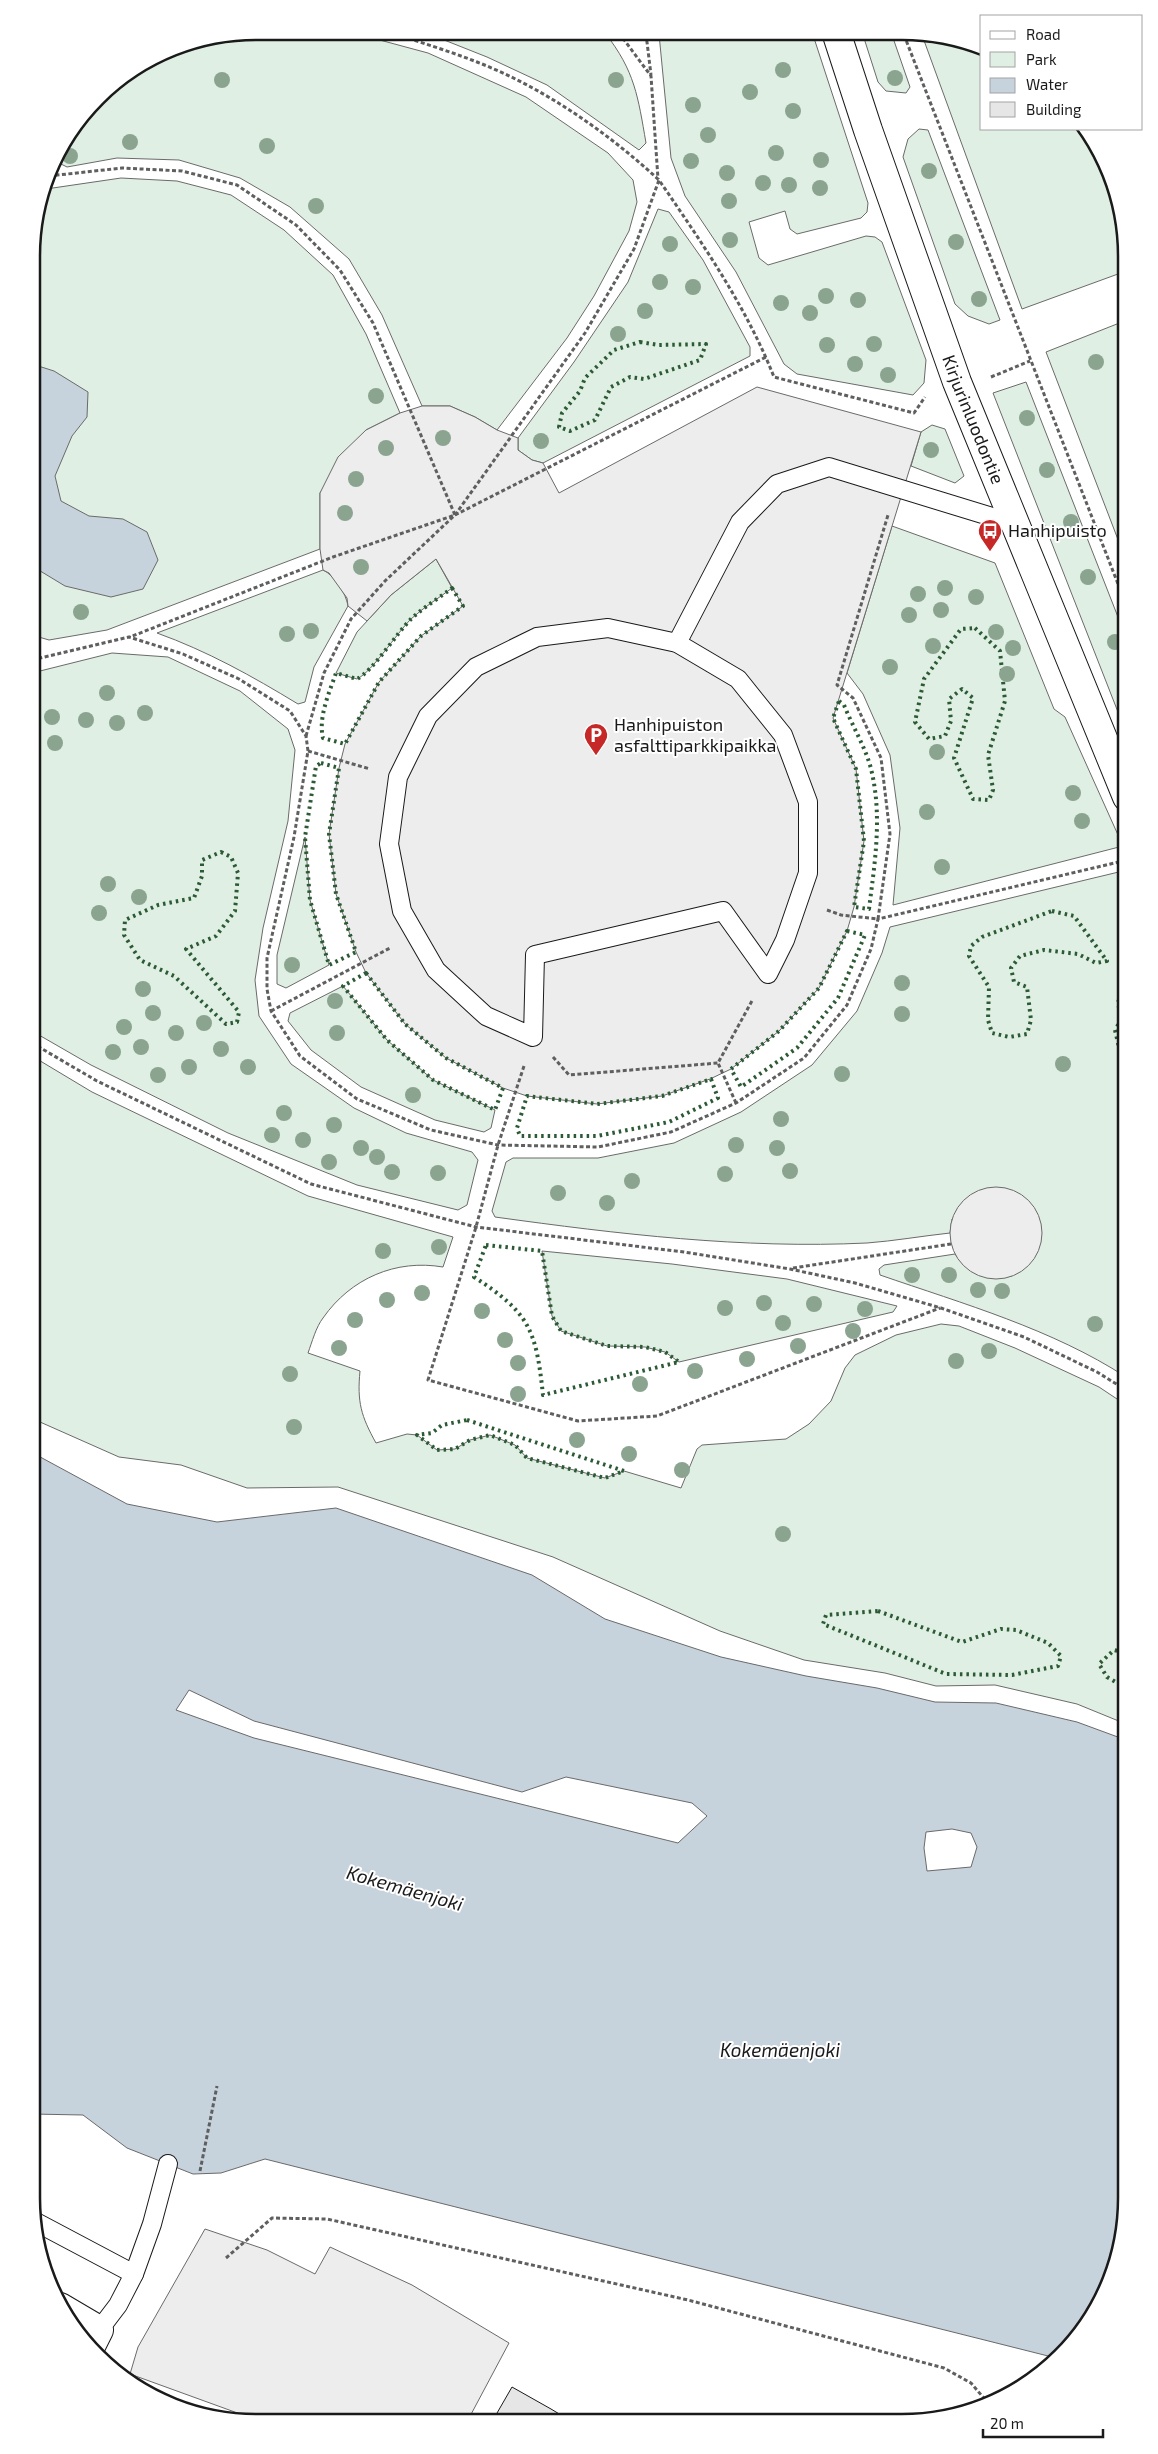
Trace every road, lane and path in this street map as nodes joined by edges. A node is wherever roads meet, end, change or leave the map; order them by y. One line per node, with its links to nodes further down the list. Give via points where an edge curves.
1 (413, 40): 8 (path, via 478,62 545,95 629,152)
2 (624, 40): 6 (path)
3 (647, 40): 6 (path)
4 (839, 40): 10 (street, Kirjurinluodontie)
5 (906, 40): 14 (path)
6 (651, 76): 8 (path)
7 (55, 175): 12 (path, via 122,168 182,171 237,185 296,225 340,270 373,323)
8 (658, 180): 9 (path, via 721,270); 12 (path, via 634,249 585,333)
9 (766, 357): 10 (path, via 774,377 914,413 931,388); 12 (path)
10 (957, 382): 13 (street, Kirjurinluodontie)
11 (896, 488): 13 (lane); 16 (lane, via 829,467 776,484 740,522); 21 (path, via 837,685 853,698 881,758 890,834 878,919 841,915)
12 (455, 515): 15 (path, via 332,557); 17 (path, via 385,581 351,619 324,673)
13 (1014, 524): 19 (street, Kirjurinluodontie)
14 (1118, 584)
15 (129, 637)
16 (677, 642): 20 (lane, via 608,628 537,637 469,674 428,716); 21 (lane, via 738,679 784,735 808,802 808,873)
17 (306, 736)
18 (308, 751): 20 (path)
19 (1118, 775)
20 (398, 777): 22 (lane, via 389,844 402,911)
21 (799, 899): 23 (lane, via 785,940)
22 (416, 935): 24 (path); 25 (lane, via 436,970 486,1016)
23 (768, 974): 25 (lane, via 723,911 535,955); 27 (path)
24 (271, 1011)
25 (533, 1037): 27 (path, via 569,1075); 29 (path)
26 (40, 1048): 29 (path, via 97,1081 311,1184)
27 (718, 1063): 28 (path)
28 (736, 1103)
29 (476, 1227): 31 (path); 32 (path, via 428,1380 578,1421 657,1416)
30 (951, 1244): 31 (path)
31 (790, 1268): 32 (path)
32 (941, 1308): 33 (path, via 1024,1337)
33 (1118, 1385)
34 (217, 2086): 36 (path)
35 (168, 2164): 39 (lane)
36 (199, 2174)
37 (42, 2225): 39 (lane)
38 (226, 2258): 42 (path, via 272,2218 327,2219 688,2300 944,2368 971,2383)
39 (134, 2274): 41 (lane)
40 (84, 2328): 41 (street)
41 (95, 2338)
42 (984, 2398)

